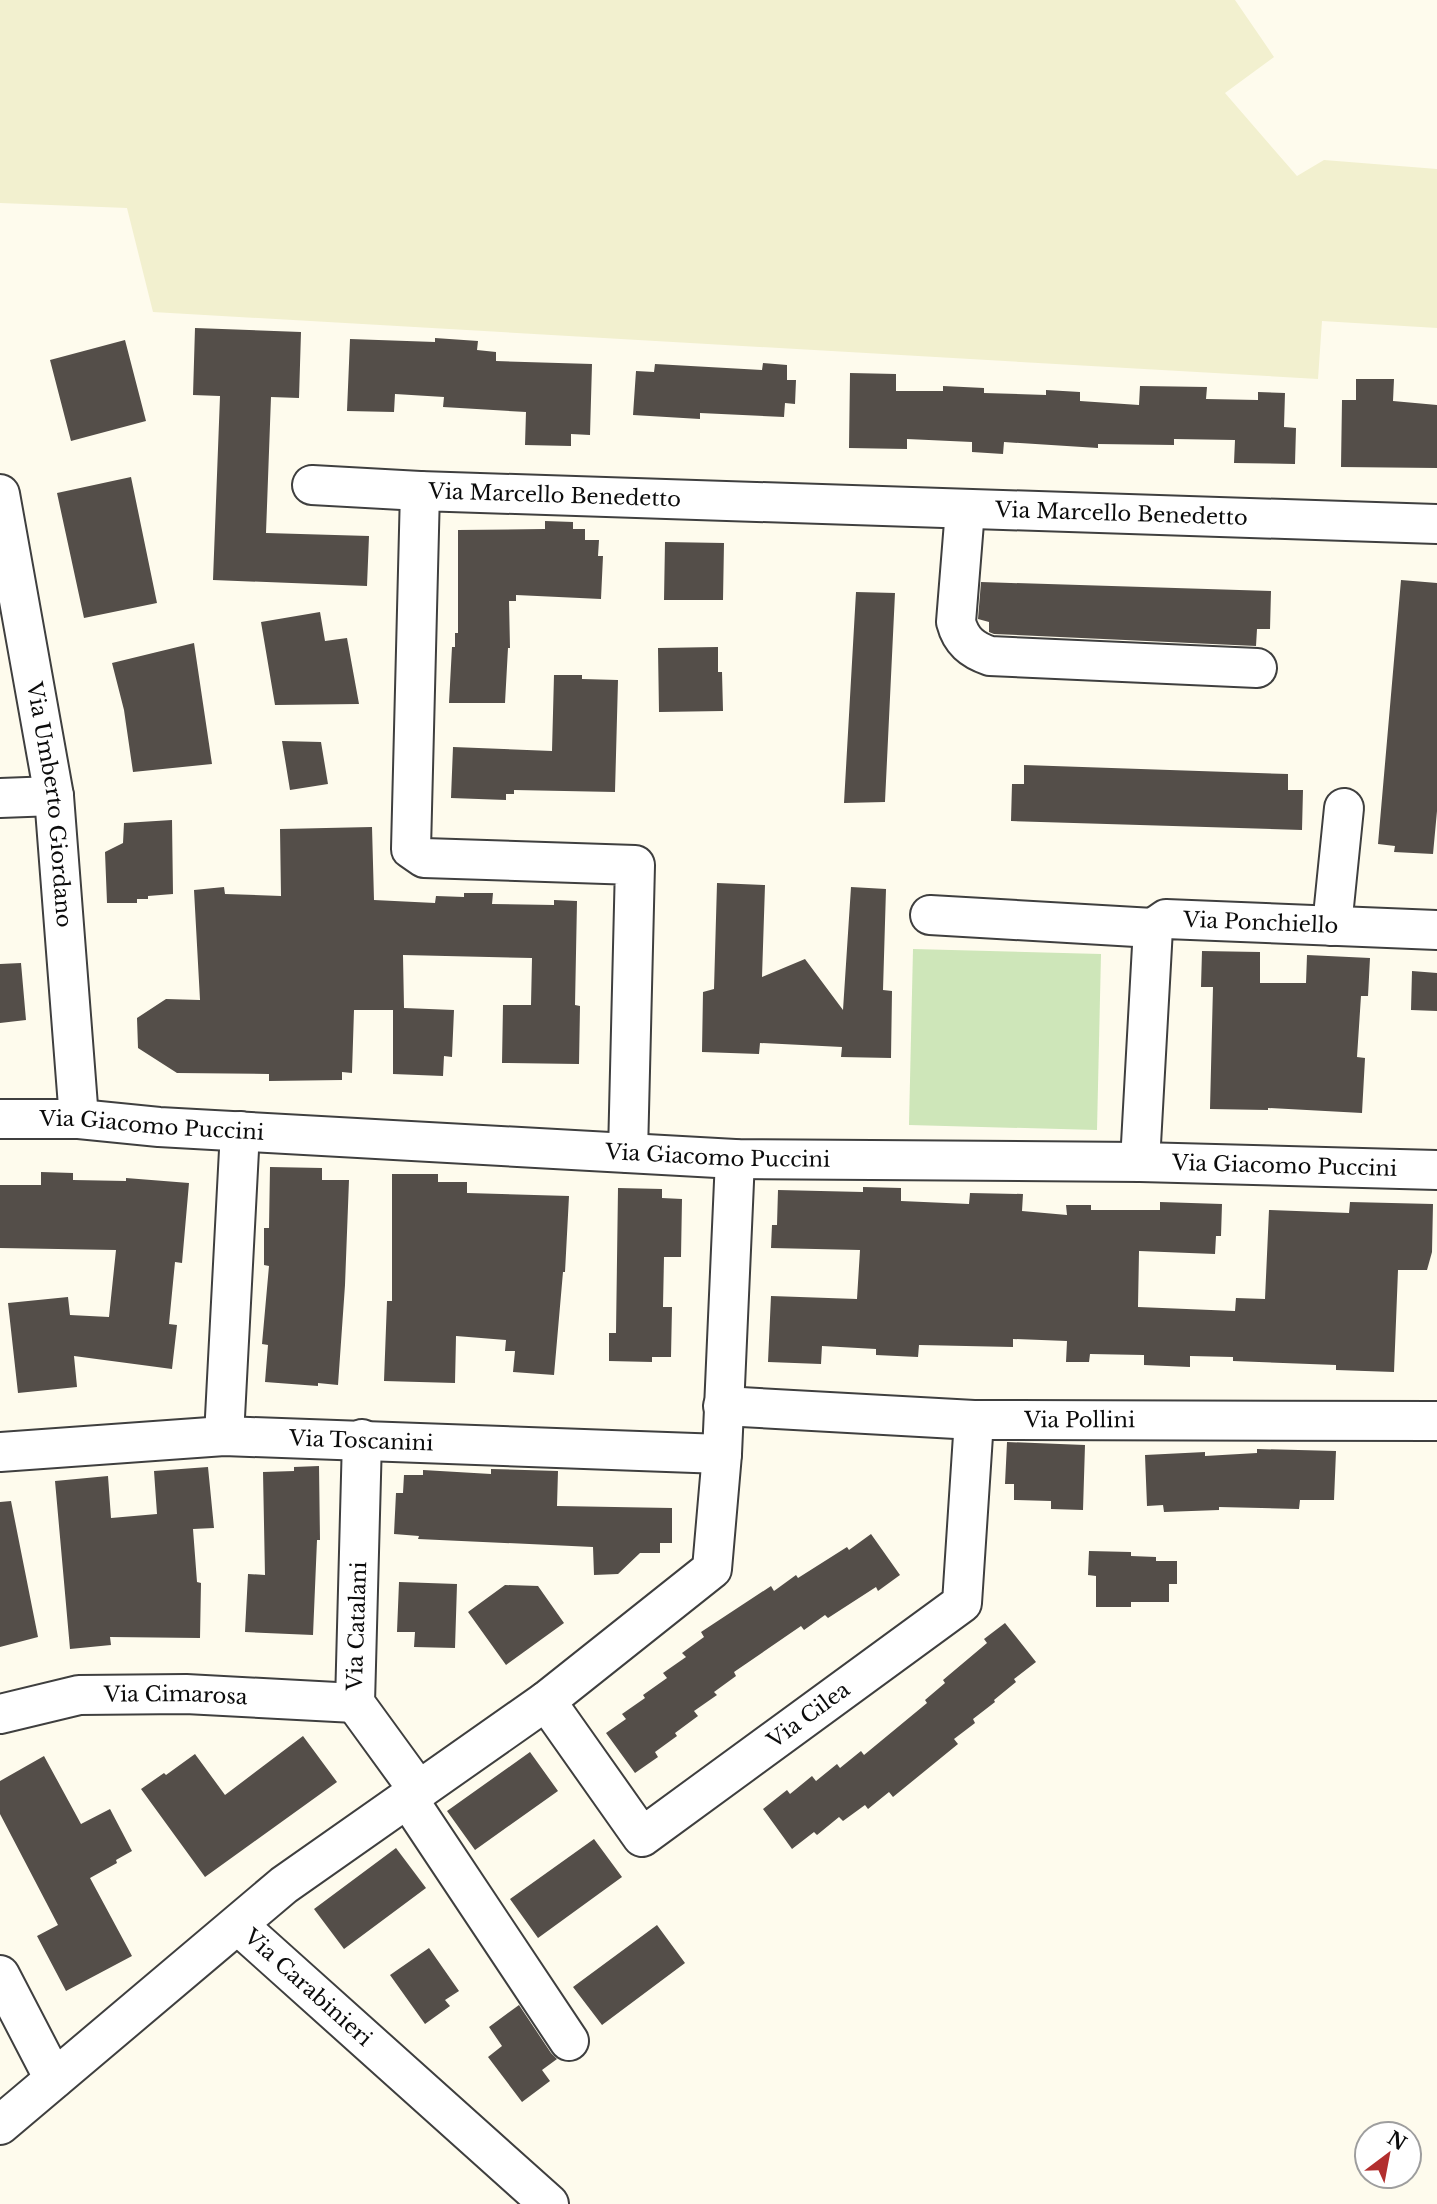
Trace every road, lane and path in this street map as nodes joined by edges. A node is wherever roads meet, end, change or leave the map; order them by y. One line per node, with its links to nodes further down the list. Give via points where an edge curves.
1 (312, 485): 2 (street)
2 (420, 491): 4 (street, Via Marcello Benedetto); 17 (street, Via Marcello Benedetto, via 411,849 424,859 635,864)
3 (0, 494): 7 (street, Via Umberto Giordano)
4 (965, 510): 5 (street, Via Marcello Benedetto); 6 (street, via 956,622 962,639 979,652)
5 (1437, 524)
6 (1257, 668)
7 (54, 796): 8 (street); 15 (street, Via Umberto Giordano)
8 (0, 798)
9 (1344, 808): 11 (street)
10 (930, 915): 12 (street)
11 (1332, 926): 12 (street, Via Ponchiello, via 1166,919); 13 (street, Via Ponchiello)
12 (1153, 928): 19 (street, Via Ponchiello)
13 (1437, 930)
14 (0, 1119): 15 (street, Via Giacomo Puccini)
15 (79, 1119): 16 (street, Via Giacomo Puccini)
16 (240, 1131): 17 (street, Via Giacomo Puccini); 24 (street)
17 (628, 1153): 18 (street, Via Giacomo Puccini)
18 (735, 1159): 19 (street, Via Giacomo Puccini); 21 (street)
19 (1140, 1162): 20 (street, Via Giacomo Puccini)
20 (1437, 1170)
21 (723, 1406): 22 (street, Via Pollini); 27 (street)
22 (974, 1420): 23 (street, Via Pollini); 28 (street, Via Cilea, via 962,1603 642,1837)
23 (1437, 1421)
24 (224, 1436): 25 (street, Via Toscanini); 26 (street, Via Toscanini)
25 (362, 1439): 27 (street, Via Toscanini); 29 (street, Via Catalani)
26 (0, 1452)
27 (722, 1454): 28 (street, via 712,1569)
28 (546, 1701): 31 (street)
29 (355, 1703): 30 (street, Via Cimarosa, via 187,1694 79,1695); 31 (street, Via Catalani)
30 (0, 1714)
31 (414, 1795): 32 (street, via 284,1885); 34 (street)
32 (238, 1925): 35 (street, Via Carabinieri); 37 (street, Via Carabinieri)
33 (0, 1975): 35 (street)
34 (569, 2041)
35 (54, 2079): 36 (street, Via Carabinieri)
36 (0, 2125)
37 (549, 2204)

